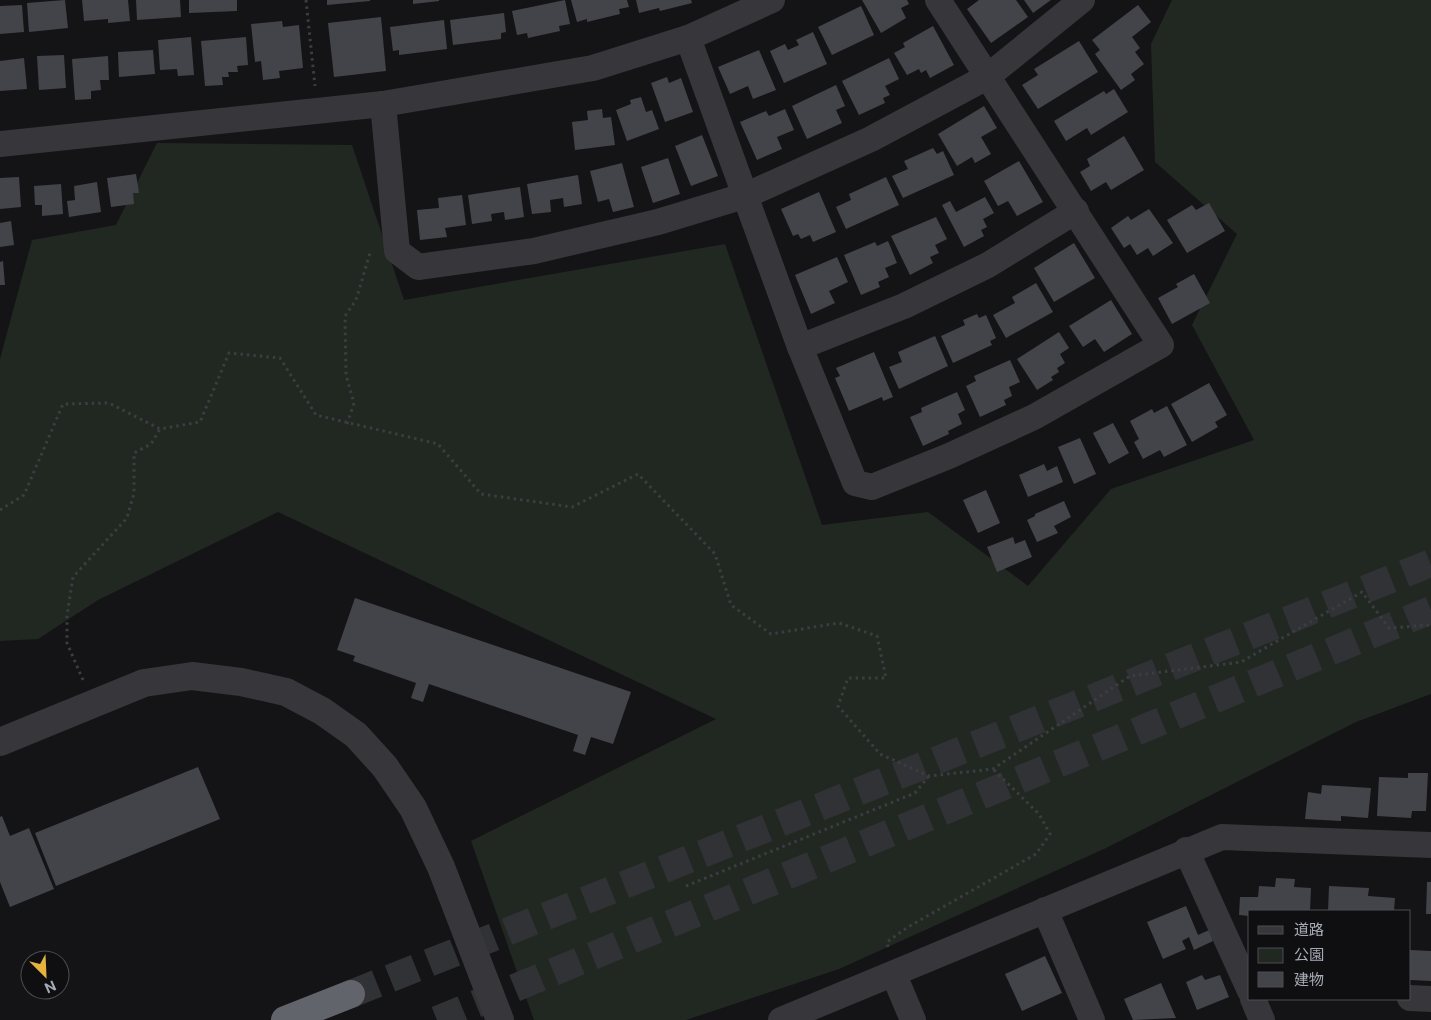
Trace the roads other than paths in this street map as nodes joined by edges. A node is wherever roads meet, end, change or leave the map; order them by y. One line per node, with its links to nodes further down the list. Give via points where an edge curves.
1 (772, 0): 4 (street)
2 (938, 0): 5 (street)
3 (1082, 0): 5 (street)
4 (688, 38): 6 (street, via 593,68); 8 (street)
5 (987, 77): 8 (street, via 872,139); 9 (street)
6 (383, 104): 7 (street); 8 (street, via 397,252 418,267 534,251 658,222)
7 (0, 144)
8 (747, 196): 10 (street)
9 (1076, 211): 10 (street, via 988,265 913,302); 10 (street, via 1161,345 1034,417 872,487 855,483)
10 (800, 347)
11 (0, 742): 22 (street, via 144,683 192,676 286,692 322,711 356,735 385,767 413,808 441,866)
12 (1431, 845): 13 (street, via 1222,837)
13 (1186, 850): 14 (street); 16 (street)
14 (1045, 910): 15 (street); 25 (street)
15 (894, 975): 23 (street); 24 (street)
16 (1248, 987)
17 (351, 994): 21 (highway)
18 (1411, 998): 19 (street)
19 (1431, 999)
20 (1253, 1000): 26 (street)
21 (285, 1020)
22 (500, 1020)
23 (781, 1020)
24 (913, 1020)
25 (1092, 1020)
26 (1262, 1020)

